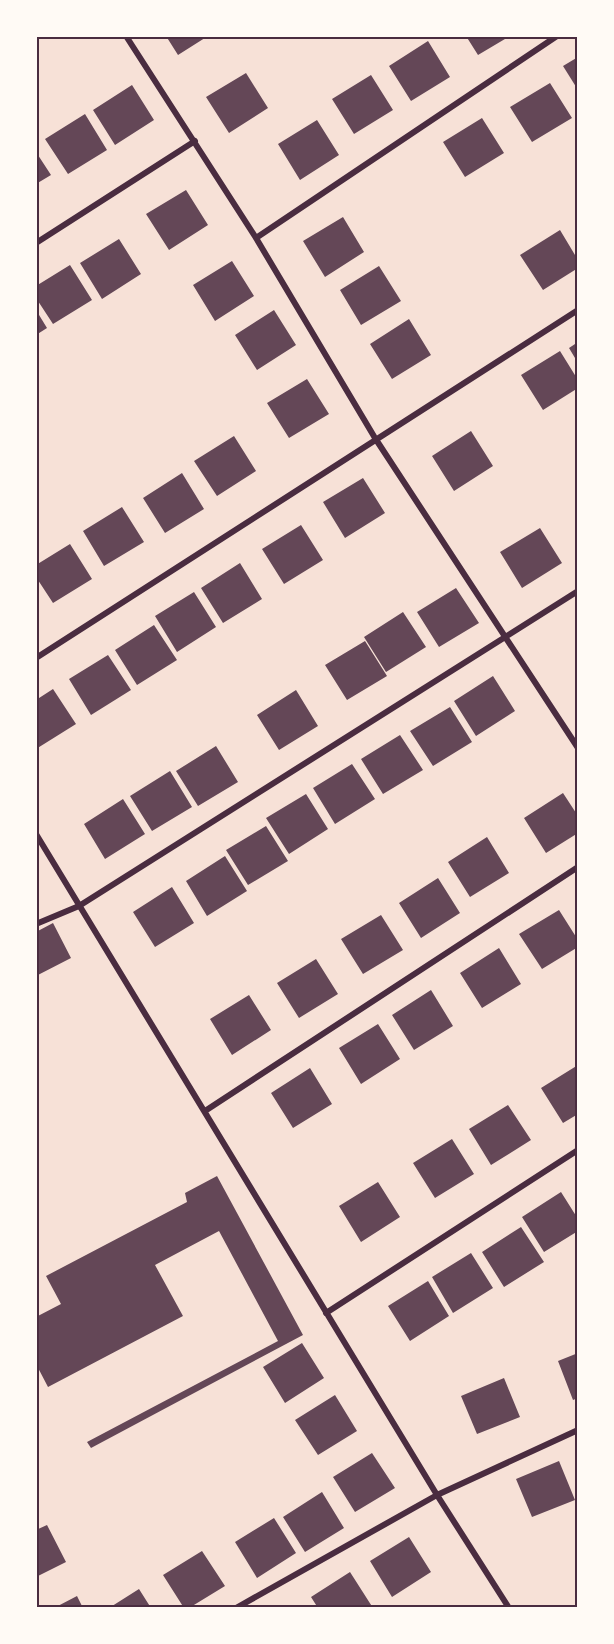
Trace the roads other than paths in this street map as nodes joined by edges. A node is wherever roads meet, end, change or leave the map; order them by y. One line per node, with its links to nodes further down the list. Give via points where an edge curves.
1 (126, 36): 3 (street)
2 (557, 36): 4 (street)
3 (195, 141): 4 (street); 5 (street)
4 (256, 238): 7 (street)
5 (36, 243)
6 (578, 310): 7 (street)
7 (375, 438): 9 (street); 10 (street)
8 (578, 591): 9 (street)
9 (506, 638): 11 (street); 14 (street)
10 (36, 658)
11 (578, 748)
12 (36, 834): 14 (street)
13 (578, 867): 16 (street)
14 (79, 906): 15 (street); 16 (street)
15 (36, 924)
16 (205, 1111): 18 (street)
17 (578, 1150): 18 (street)
18 (326, 1313): 20 (street)
19 (578, 1430): 20 (street)
20 (437, 1495): 21 (street); 22 (street)
21 (236, 1608)
22 (509, 1608)

